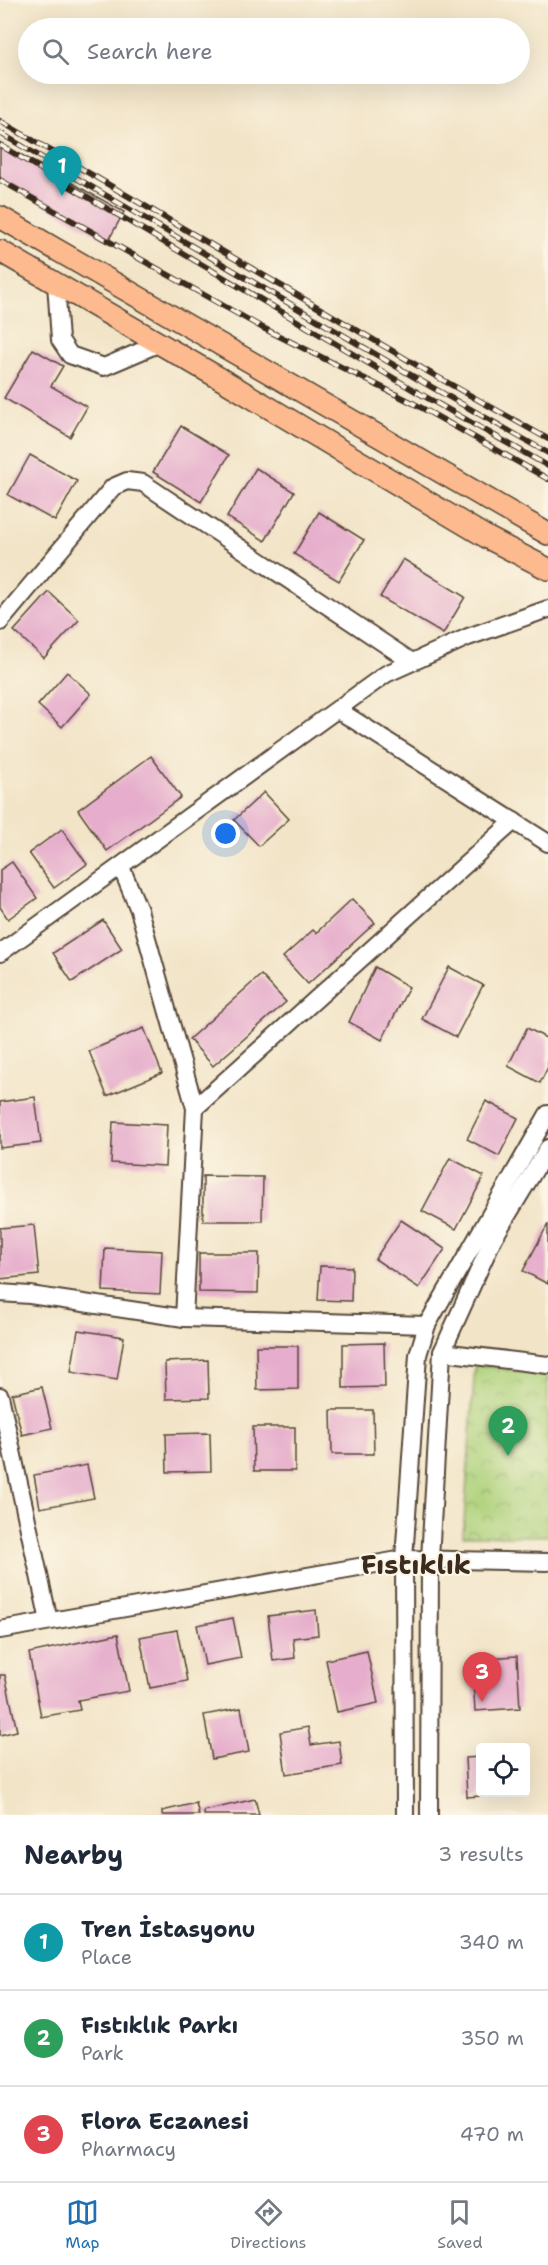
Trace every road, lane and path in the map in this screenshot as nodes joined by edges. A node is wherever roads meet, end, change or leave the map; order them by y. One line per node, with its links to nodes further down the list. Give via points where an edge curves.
1 (0, 217): 5 (main road)
2 (0, 251): 3 (main road)
3 (56, 283): 4 (main road); 4 (street, via 60,340 70,355 104,367)
4 (160, 343): 6 (main road, via 488,538)
5 (548, 534)
6 (548, 569)
7 (548, 609): 9 (street)
8 (0, 622): 9 (street, via 113,487 128,481 143,483)
9 (412, 662): 10 (street, via 386,674)
10 (338, 710): 11 (street); 13 (street)
11 (514, 821): 12 (street); 15 (street)
12 (548, 843)
13 (121, 867): 14 (street); 15 (street, via 140,910)
14 (0, 953)
15 (195, 1108): 19 (street)
16 (548, 1114): 20 (street)
17 (548, 1148): 21 (street, via 493,1239)
18 (0, 1293): 19 (street)
19 (184, 1318): 20 (street)
20 (427, 1325): 24 (street, via 418,1354)
21 (442, 1352): 22 (street); 25 (street)
22 (548, 1365)
23 (0, 1396): 27 (street)
24 (404, 1559): 25 (street); 27 (street); 29 (street)
25 (430, 1559): 26 (street); 30 (street)
26 (548, 1563)
27 (49, 1620): 28 (street)
28 (0, 1630)
29 (405, 1815)
30 (429, 1815)

